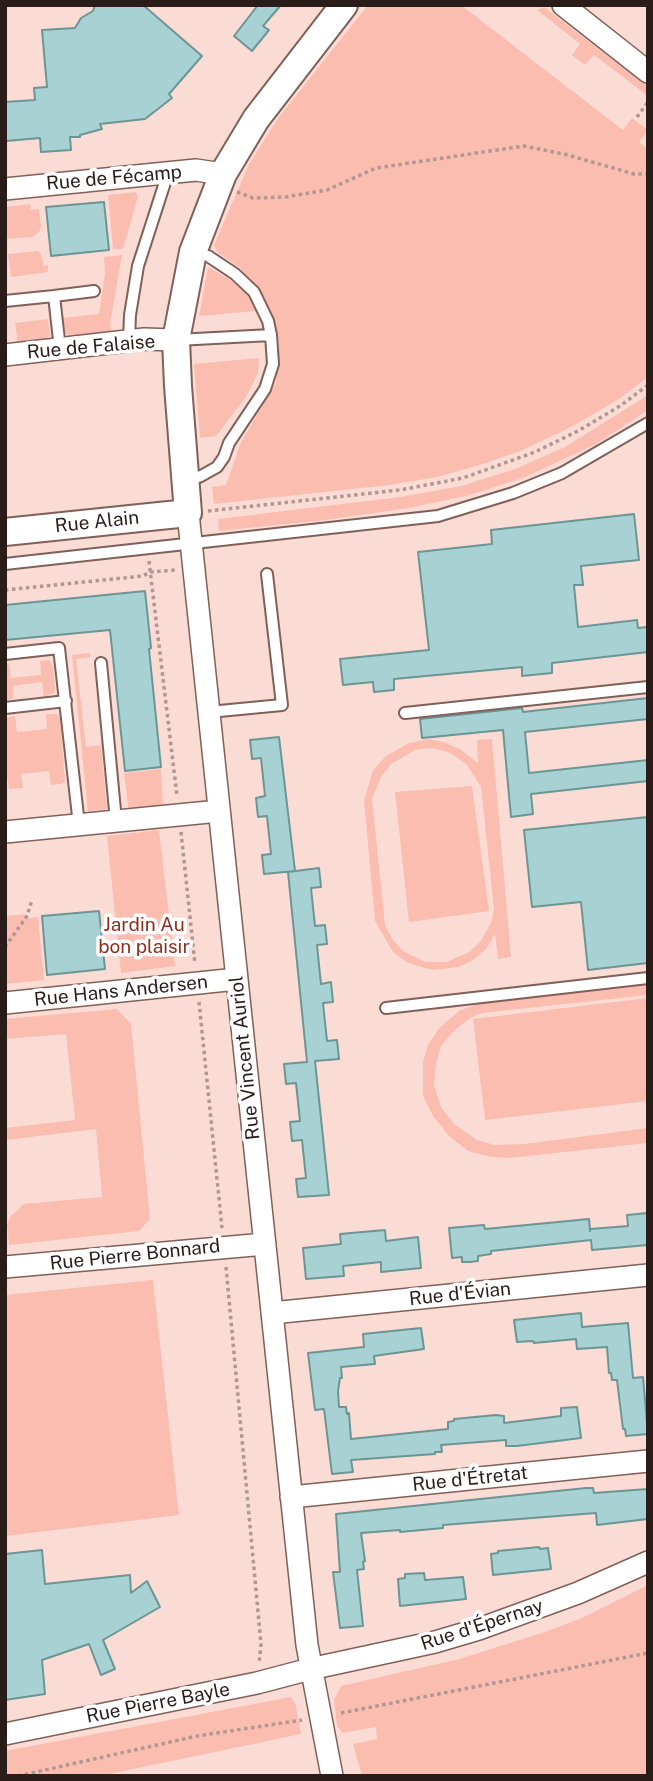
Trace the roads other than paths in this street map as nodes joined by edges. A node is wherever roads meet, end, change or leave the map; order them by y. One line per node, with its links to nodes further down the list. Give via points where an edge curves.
1 (344, 5): 5 (street, Rue Vincent Auriol, via 256,120)
2 (563, 5): 3 (street)
3 (648, 72)
4 (168, 173): 5 (street, Rue de Fécamp, via 196,170); 6 (street, Rue de Fécamp); 13 (lane, via 138,266)
5 (220, 180): 7 (street, Rue Vincent Auriol)
6 (5, 188)
7 (193, 252): 11 (lane, via 208,256 254,292); 12 (street, Rue Vincent Auriol)
8 (94, 291): 9 (lane)
9 (54, 296): 10 (lane); 14 (lane)
10 (5, 301)
11 (271, 335): 12 (lane); 17 (lane, via 272,364 265,388 229,443 225,457 217,467)
12 (176, 340): 13 (street, Rue de Falaise); 17 (street, Rue Vincent Auriol)
13 (129, 341): 14 (street, Rue de Falaise)
14 (60, 349): 15 (street, Rue de Falaise)
15 (5, 355)
16 (648, 424): 20 (lane, via 562,473 438,516)
17 (186, 481): 18 (street, Rue Vincent Auriol)
18 (188, 513): 19 (street, Rue Alain); 20 (street, Rue Vincent Auriol)
19 (5, 532)
20 (192, 544): 21 (lane); 28 (street, Rue Vincent Auriol)
21 (5, 564)
22 (267, 574): 28 (lane, via 282,705)
23 (5, 654): 26 (lane, via 60,648)
24 (101, 663): 31 (lane)
25 (648, 687): 29 (lane)
26 (66, 701): 27 (lane); 32 (lane)
27 (5, 708)
28 (209, 712): 30 (street, Rue Vincent Auriol)
29 (405, 713)
30 (219, 811): 31 (street); 35 (street, Rue Vincent Auriol)
31 (116, 821): 32 (street)
32 (79, 825): 33 (street)
33 (5, 832)
34 (648, 978): 37 (lane)
35 (237, 979): 36 (street, Rue Hans Andersen); 38 (street, Rue Vincent Auriol)
36 (5, 1003)
37 (386, 1008)
38 (265, 1244): 39 (street, Rue Pierre Bonnard); 41 (street, Rue Vincent Auriol)
39 (5, 1268)
40 (648, 1275): 41 (street, Rue d'Évian)
41 (272, 1313): 43 (street, Rue Vincent Auriol)
42 (648, 1461): 43 (street, Rue d'Étretat)
43 (292, 1497): 45 (street, Rue Vincent Auriol)
44 (648, 1562): 45 (street, Rue d'Épernay, via 480,1629)
45 (310, 1669): 46 (street, Rue Pierre Bayle); 47 (street, Rue Vincent Auriol)
46 (5, 1734)
47 (332, 1776)

